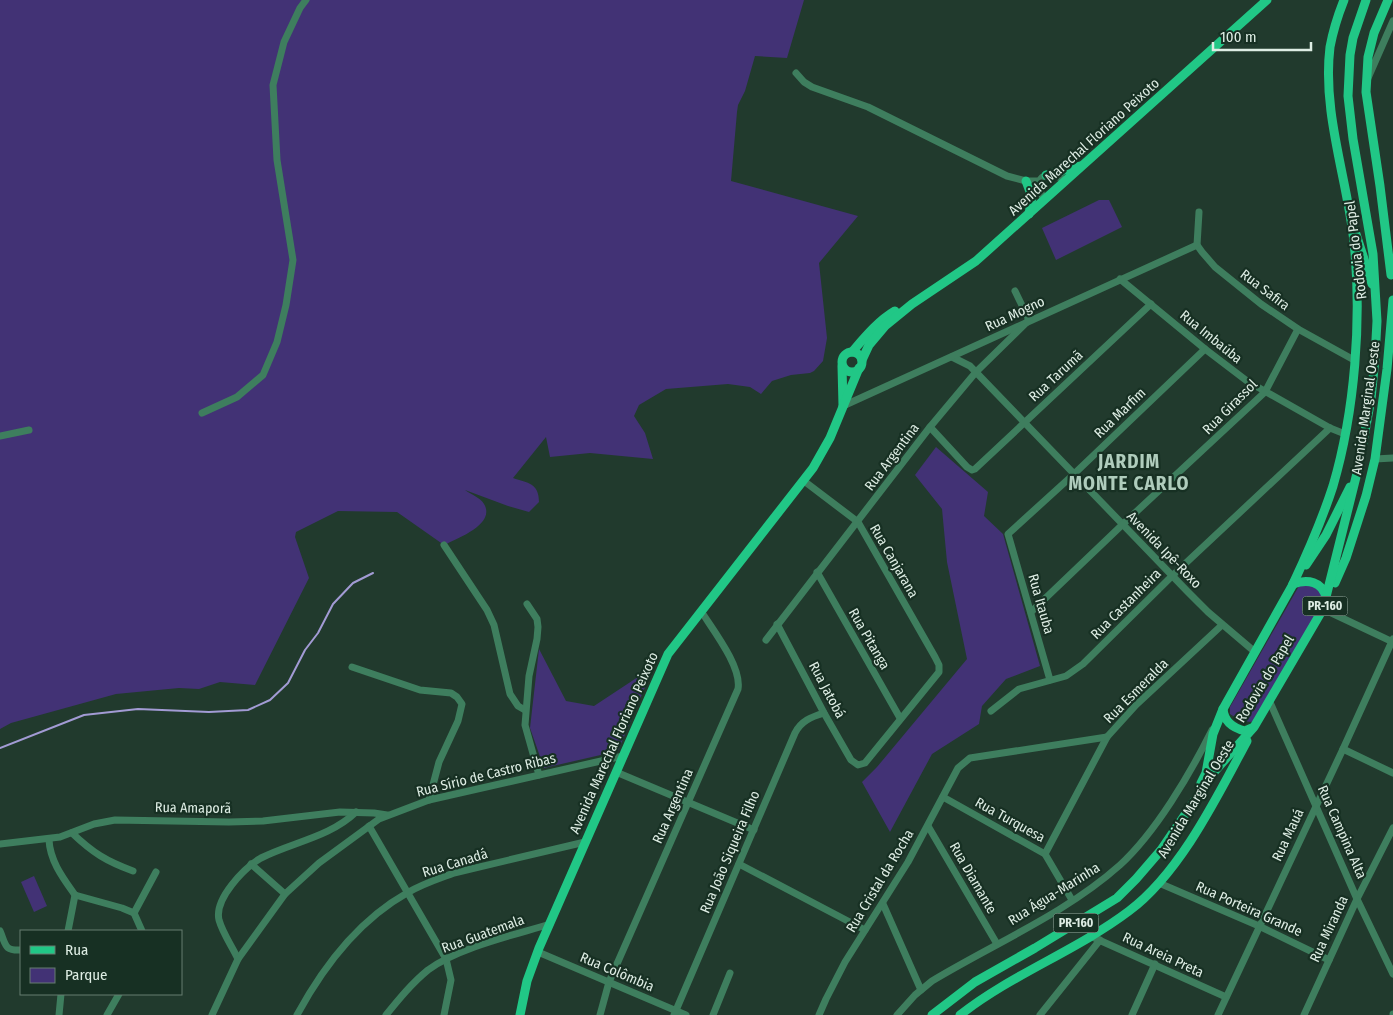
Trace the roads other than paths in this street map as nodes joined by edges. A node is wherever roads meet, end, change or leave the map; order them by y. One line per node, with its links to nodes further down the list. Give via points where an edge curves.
1 (306, 0): 40 (street, via 284,42 273,85 277,160 293,260 277,342 263,375 237,396)
2 (1267, 0): 9 (main road, Avenida Marechal Floriano Peixoto)
3 (1344, 0): 17 (main road, via 1330,46 1330,96)
4 (1366, 0): 24 (main road, Rodovia do Papel / PR-160, via 1353,38 1348,96 1373,254)
5 (1388, 0): 8 (main road, via 1374,33)
6 (1393, 21): 8 (street)
7 (796, 73): 12 (street, via 812,87 868,107 1008,176)
8 (1366, 81): 18 (main road)
9 (1083, 165): 10 (main road); 11 (main road, Avenida Marechal Floriano Peixoto)
10 (1046, 176): 11 (street); 13 (street)
11 (1066, 180): 14 (main road, Avenida Marechal Floriano Peixoto)
12 (1026, 181): 13 (street); 16 (main road, via 1032,197)
13 (1038, 181): 14 (street)
14 (1044, 200): 16 (main road, Avenida Marechal Floriano Peixoto)
15 (1199, 212): 19 (street)
16 (1029, 215): 26 (main road, Avenida Marechal Floriano Peixoto, via 976,261)
17 (1352, 222): 24 (main road); 33 (main road, via 1358,293)
18 (1386, 236): 20 (main road); 21 (main road)
19 (1197, 245): 22 (street, Rua Mogno); 29 (street, Rua Safira, via 1208,260 1234,282)
20 (1393, 251)
21 (1392, 276)
22 (1120, 279): 27 (street, Rua Imbaúba); 28 (street, Rua Mogno)
23 (1015, 291): 28 (street)
24 (1376, 300): 49 (main road, Rodovia do Papel / PR-160, via 1371,399)
25 (1393, 300): 48 (main road, Avenida Marginal Oeste)
26 (912, 304): 31 (main road, Avenida Marechal Floriano Peixoto, via 884,318); 35 (main road, Avenida Marechal Floriano Peixoto, via 869,345)
27 (1151, 304): 30 (street, Rua Imbaúba); 41 (street, Rua Tarumã)
28 (1029, 320): 32 (street, Rua Mogno); 36 (street, Rua Argentina)
29 (1298, 329): 33 (street, Rua Safira); 38 (street, Rua Girassol)
30 (1205, 350): 38 (street, Rua Imbaúba); 50 (street, Rua Marfim)
31 (852, 352): 34 (main road, via 842,358); 35 (main road, via 859,355)
32 (952, 357): 36 (street, Avenida Ipê-Roxo); 39 (street, Rua Mogno)
33 (1354, 360): 45 (main road)
34 (842, 366): 35 (main road, via 849,372); 37 (main road, Avenida Marechal Floriano Peixoto)
35 (859, 368): 37 (main road); 39 (main road, Avenida Marechal Floriano Peixoto)
36 (976, 372): 41 (street, Avenida Ipê-Roxo); 42 (street, Rua Argentina)
37 (842, 383): 39 (main road, Avenida Marechal Floriano Peixoto)
38 (1265, 392): 43 (street, Rua Imbaúba); 53 (street, Rua Girassol)
39 (843, 406): 51 (main road, Avenida Marechal Floriano Peixoto, via 821,456)
40 (202, 413)
41 (1025, 423): 42 (street, Rua Tarumã, via 972,470); 50 (street, Avenida Ipê-Roxo)
42 (930, 427): 52 (street, Rua Argentina)
43 (1330, 428): 45 (street, Rua Imbaúba); 57 (street, Rua Castanheira)
44 (29, 430): 46 (street)
45 (1345, 434): 58 (main road, via 1333,485)
46 (0, 436)
47 (1393, 458): 48 (street)
48 (1375, 459): 60 (main road, Avenida Marginal Oeste, via 1346,558)
49 (1358, 469): 58 (main road, Rodovia do Papel / PR-160, via 1326,535); 60 (main road, Rodovia do Papel / PR-160)
50 (1074, 474): 53 (street, Avenida Ipê-Roxo); 54 (street, Rua Marfim)
51 (804, 480): 52 (street, Rua Canjarana); 61 (main road, Avenida Marechal Floriano Peixoto)
52 (858, 522): 56 (street, Rua Argentina); 75 (street, Rua Canjarana, via 939,665 939,672)
53 (1122, 525): 57 (street, Avenida Ipê-Roxo); 62 (street, Rua Girassol)
54 (1008, 534): 62 (street, Rua Itauba)
55 (444, 545): 72 (street, via 487,610 494,625 510,694)
56 (817, 572): 63 (street, Rua Argentina); 75 (street, Rua Pitanga)
57 (1172, 576): 64 (street, Avenida Ipê-Roxo); 69 (street, Rua Castanheira, via 1083,664 1066,676)
58 (1293, 584): 60 (main road, via 1307,581 1318,585 1325,592); 67 (main road, Rodovia do Papel / PR-160)
59 (527, 604): 72 (street, via 538,627)
60 (1325, 605): 66 (street); 70 (main road, Rodovia do Papel / PR-160)
61 (702, 611): 79 (main road, Avenida Marechal Floriano Peixoto, via 668,654); 86 (street, Rua Argentina, via 734,664 739,682)
62 (1031, 612): 69 (street, Rua Itauba)
63 (777, 624): 65 (street, Rua Argentina); 74 (street, Rua Jatobá)
64 (1222, 625): 67 (street, Avenida Ipê-Roxo); 77 (street, Rua Esmeralda)
65 (766, 640)
66 (1392, 641): 78 (street, Rua Mauá)
67 (1255, 652): 71 (main road, Rodovia do Papel / PR-160)
68 (352, 667): 85 (street, via 420,690 451,693 458,697 462,704 458,722 439,762)
69 (1050, 680): 73 (street, Rua Castanheira, via 1018,689)
70 (1269, 700): 76 (main road, Rodovia do Papel / PR-160); 88 (street, Rua Campina Alta)
71 (1223, 708): 76 (main road, via 1229,722 1238,730); 87 (main road, Rodovia do Papel / PR-160, via 1211,741 1206,773); 109 (street, Rua Água-Marinha, via 1167,807 1143,840 1122,864)
72 (525, 710): 83 (street, via 525,725)
73 (992, 711)
74 (824, 713): 75 (street, Rua Jatobá, via 851,760 858,765 865,763); 94 (street, Rua João Siqueira Filho, via 798,726)
75 (900, 718)
76 (1254, 727): 87 (main road, Rodovia do Papel / PR-160, via 1218,767); 104 (main road, Avenida Marginal Oeste, via 1181,855)
77 (1107, 737): 80 (street, Rua Esmeralda, via 970,758); 99 (street)
78 (1343, 749): 82 (street); 88 (street, Rua Mauá)
79 (623, 756): 81 (main road, Avenida Marechal Floriano Peixoto); 83 (street, Rua Sírio de Castro Ribas)
80 (964, 762): 84 (street, Rua Cristal da Rocha)
81 (616, 772): 86 (street); 97 (main road, Avenida Marechal Floriano Peixoto)
82 (1393, 773)
83 (539, 775): 85 (street, Rua Sírio de Castro Ribas)
84 (943, 797): 92 (street, Rua Cristal da Rocha); 99 (street, Rua Turquesa)
85 (429, 800): 90 (street, Rua Sírio de Castro Ribas)
86 (688, 802): 94 (street); 129 (street, Rua Argentina)
87 (1193, 802): 147 (main road, Rodovia do Papel / PR-160, via 1161,850 1117,898 975,982)
88 (1316, 804): 108 (street, Rua Campina Alta); 113 (street, Rua Mauá)
89 (356, 812): 90 (street, Rua Amaporã); 95 (street, Rua Amaporã, via 255,822 115,820 94,824); 100 (street, via 316,837)
90 (387, 815): 91 (street, Rua Sírio de Castro Ribas)
91 (369, 826): 105 (street); 106 (street, Rua Sírio de Castro Ribas, via 319,862)
92 (928, 826): 110 (street, Rua Cristal da Rocha); 120 (street, Rua Diamante)
93 (1393, 828): 108 (street, Rua Miranda)
94 (754, 830): 101 (street, Rua João Siqueira Filho)
95 (72, 834): 96 (street, Rua Amaporã); 102 (street, via 98,855)
96 (49, 840): 98 (street, Rua Amaporã); 107 (street, via 50,852)
97 (586, 842): 105 (street, Rua Canadá, via 454,873); 112 (main road, Avenida Marechal Floriano Peixoto)
98 (0, 844)
99 (1045, 854): 109 (street, Rua Turquesa)
100 (251, 864): 106 (street); 123 (street, via 223,899 220,908 219,919)
101 (739, 864): 116 (street); 134 (street, Rua João Siqueira Filho)
102 (133, 870)
103 (156, 872): 111 (street)
104 (1159, 883): 113 (street, Rua Porteira Grande); 118 (main road, Avenida Marginal Oeste, via 1130,910)
105 (408, 893): 124 (street); 138 (street, Rua Canadá, via 381,910 344,946 321,975)
106 (285, 894): 123 (street, Rua Sírio de Castro Ribas)
107 (75, 895): 111 (street); 114 (street)
108 (1357, 899): 125 (street, Rua Miranda); 128 (street, Rua Campina Alta)
109 (1072, 900): 120 (street, Rua Água-Marinha)
110 (882, 904): 116 (street, Rua Cristal da Rocha); 130 (street)
111 (134, 913): 115 (street)
112 (550, 924): 122 (main road, Avenida Marechal Floriano Peixoto); 124 (street, Rua Guatemala)
113 (1259, 926): 125 (street, Rua Porteira Grande); 133 (street, Rua Mauá)
114 (68, 930)
115 (142, 930)
116 (865, 930): 145 (street, Rua Cristal da Rocha)
117 (0, 931): 121 (street, via 9,950)
118 (1090, 936): 119 (street, Rua Areia Preta); 148 (main road, Avenida Marginal Oeste, via 992,992)
119 (1100, 940): 126 (street, Rua Areia Preta); 149 (street)
120 (997, 944): 130 (street, Rua Água-Marinha)
121 (20, 950)
122 (538, 952): 129 (street, Rua Colômbia); 141 (main road, Avenida Marechal Floriano Peixoto, via 527,981)
123 (238, 958): 137 (street, Rua Sírio de Castro Ribas)
124 (446, 959): 139 (street, Rua Guatemala, via 428,970); 140 (street, via 451,980)
125 (1329, 960): 152 (street, Rua Miranda)
126 (1155, 964): 133 (street, Rua Areia Preta); 150 (street)
127 (730, 973): 144 (street)
128 (1393, 974)
129 (609, 982): 134 (street, Rua Colômbia); 142 (street, Rua Argentina)
130 (921, 990): 146 (street, Rua Água-Marinha)
131 (61, 995): 135 (street)
132 (118, 995): 136 (street)
133 (1226, 997): 151 (street, Rua Mauá)
134 (675, 1013): 143 (street, Rua Colômbia)
135 (59, 1015)
136 (107, 1015)
137 (212, 1015)
138 (297, 1015)
139 (386, 1015)
140 (444, 1015)
141 (520, 1015)
142 (600, 1015)
143 (686, 1015)
144 (713, 1015)
145 (820, 1015)
146 (896, 1015)
147 (932, 1015)
148 (960, 1015)
149 (1040, 1015)
150 (1132, 1015)
151 (1218, 1015)
152 (1304, 1015)

